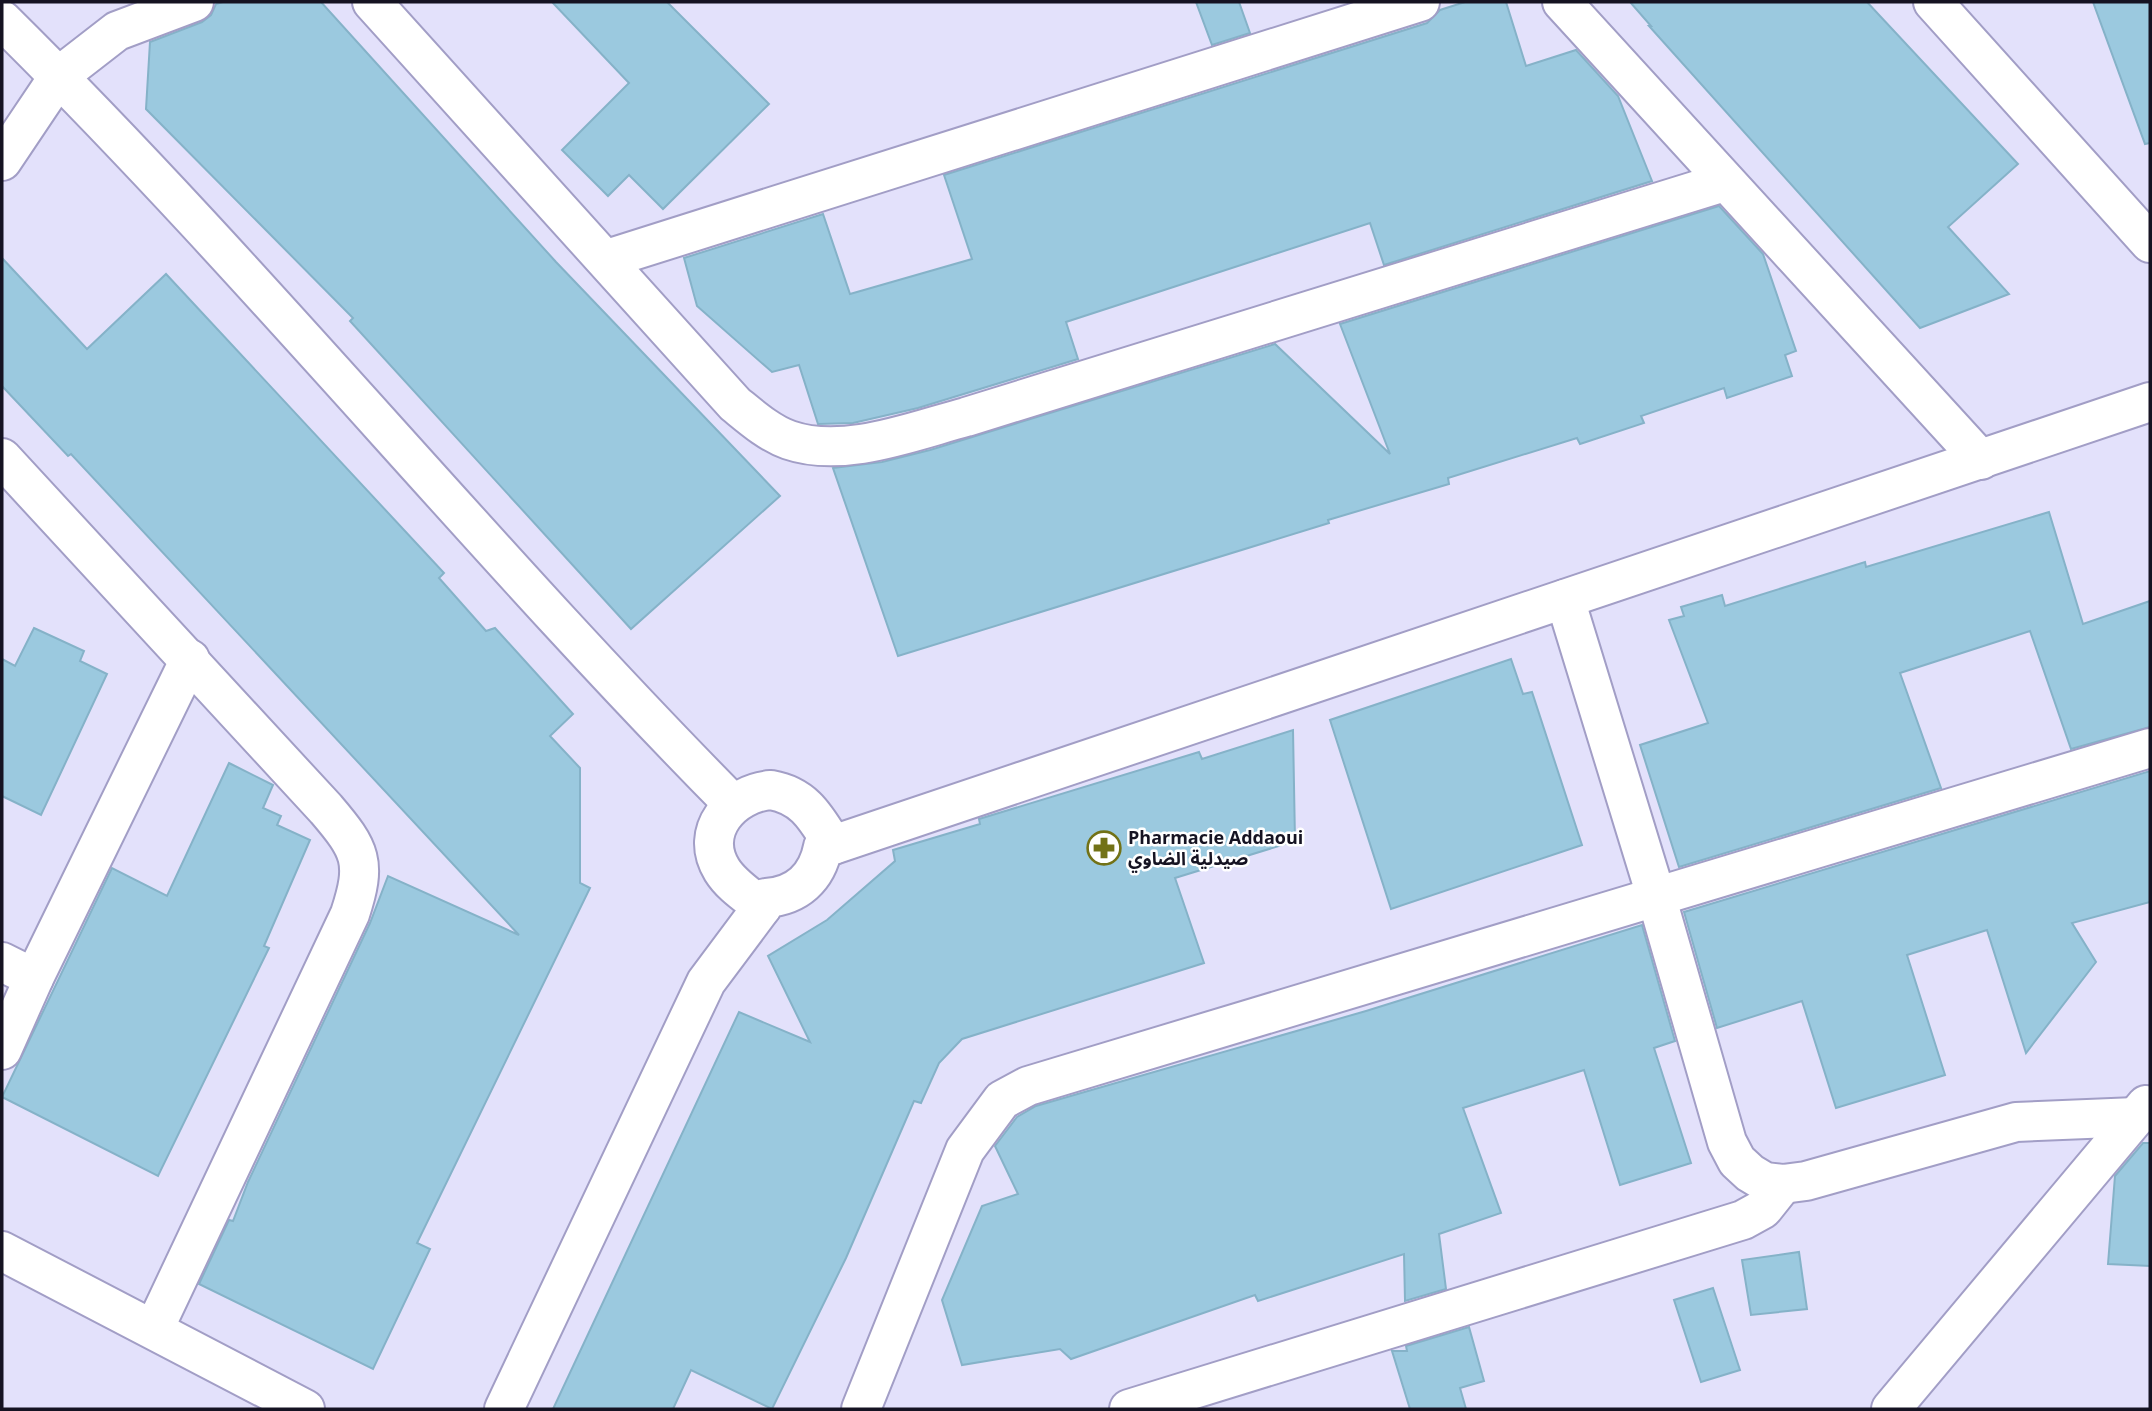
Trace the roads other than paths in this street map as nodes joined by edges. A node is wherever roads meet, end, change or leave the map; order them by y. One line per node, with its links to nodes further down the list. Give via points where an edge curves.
1 (194, 2): 7 (street, via 117,31)
2 (372, 2): 11 (street)
3 (1420, 2): 11 (street)
4 (1562, 2): 9 (street)
5 (1933, 2): 10 (street)
6 (2, 20): 7 (street)
7 (59, 76): 8 (street); 18 (street, via 639,709)
8 (2, 161)
9 (1724, 182): 11 (street, via 966,417 872,441 826,446 789,440 735,404); 14 (street)
10 (2150, 243)
11 (607, 259)
12 (2150, 402): 14 (street)
13 (2, 458): 16 (street)
14 (1981, 460): 15 (street)
15 (1565, 599): 19 (street); 20 (street)
16 (190, 659): 22 (street); 27 (street, via 345,831 359,856 361,882)
17 (2150, 748): 20 (street)
18 (733, 803): 19 (street, via 758,791 786,792 809,808); 21 (street, via 717,826 716,854 729,880)
19 (833, 845): 21 (street, via 823,847 814,873 804,884 780,897 766,898)
20 (1657, 899): 25 (street, via 1727,1142 1750,1173 1765,1182); 30 (street, via 1028,1086 1002,1100 965,1150)
21 (762, 907): 29 (street, via 706,982)
22 (18, 970): 23 (street)
23 (2, 1050)
24 (2143, 1109): 25 (street, via 2016,1122); 32 (street)
25 (1783, 1184): 31 (street, via 1763,1209 1744,1220)
26 (2, 1251): 27 (street)
27 (154, 1329): 28 (street)
28 (305, 1409)
29 (504, 1409)
30 (861, 1409)
31 (1129, 1409)
32 (1891, 1409)

